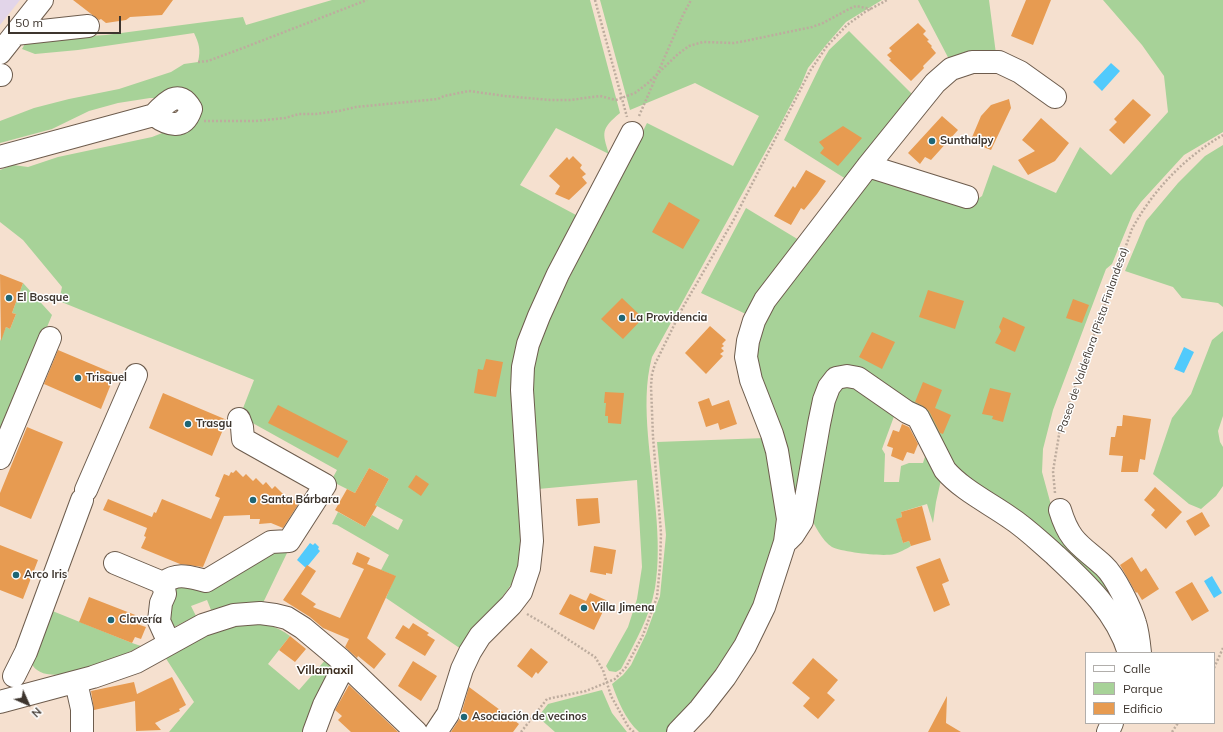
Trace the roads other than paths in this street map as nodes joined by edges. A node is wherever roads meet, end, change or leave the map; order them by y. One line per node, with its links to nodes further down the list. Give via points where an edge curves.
1 (41, 1): 3 (street)
2 (88, 26): 3 (street)
3 (7, 44)
4 (1055, 97): 8 (street, via 1020,72 999,62 972,62 951,69 935,83)
5 (188, 118): 7 (street, via 182,123 174,124 162,121 154,115)
6 (632, 133): 29 (street, via 558,274 528,344 522,390 532,541 530,568 521,592 480,636 470,652 448,714)
7 (0, 157)
8 (868, 166): 9 (street); 15 (street, via 765,300 754,321 748,341 746,357 750,380 772,434 776,451 788,520)
9 (967, 197)
10 (50, 338): 13 (street)
11 (136, 375): 22 (street, via 84,495 26,652)
12 (239, 419): 17 (street, via 243,439 325,485 289,541 271,542 206,581 178,575)
13 (0, 458)
14 (1060, 510): 20 (street, via 1071,535 1111,574 1120,590 1135,623)
15 (785, 542): 19 (street, via 802,521 819,424 829,387 836,378 858,378 918,417 951,477 1024,527 1080,578 1099,598 1115,622); 30 (street, via 764,607 745,646 725,677)
16 (115, 563): 17 (street)
17 (163, 583): 18 (street, via 165,594 159,621)
18 (169, 643): 21 (street, via 204,625 234,615 275,614 303,628); 23 (street, via 136,662)
19 (1129, 652)
20 (1140, 652)
21 (345, 664): 27 (street, via 324,704); 28 (street)
22 (7, 676): 24 (street)
23 (76, 682): 24 (street); 26 (street, via 82,709)
24 (24, 696): 25 (street)
25 (0, 702)
26 (82, 732)
27 (314, 732)
28 (416, 732)
29 (436, 732)
30 (678, 732)

